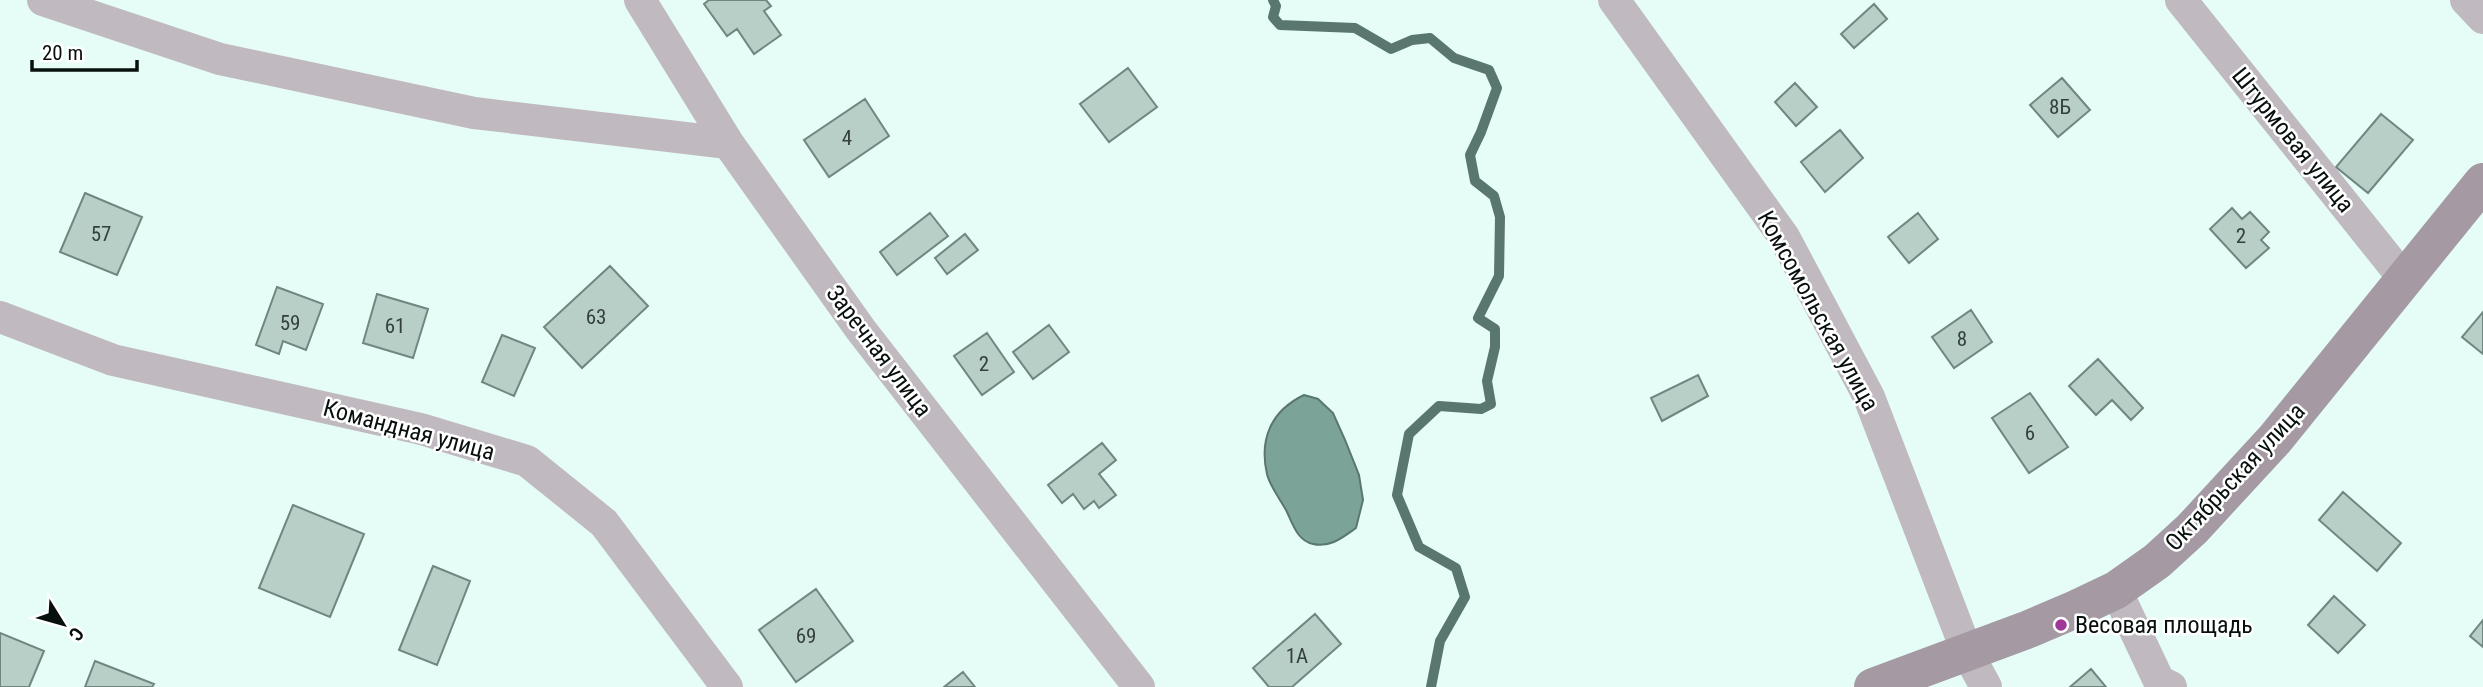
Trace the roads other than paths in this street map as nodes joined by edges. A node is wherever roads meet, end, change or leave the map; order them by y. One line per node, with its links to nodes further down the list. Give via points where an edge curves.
1 (43, 0): 7 (street, via 220,59 474,113)
2 (640, 0): 7 (street, Заречная улица)
3 (1614, 0): 12 (street, Комсомольская улица, via 1784,237 1870,397)
4 (2181, 0): 9 (street, Штурмовая улица)
5 (2466, 0): 6 (street)
6 (2483, 18)
7 (728, 143): 14 (street, Заречная улица, via 860,330)
8 (2483, 182): 9 (main road, Октябрьская улица)
9 (2405, 281): 11 (main road, Октябрьская улица, via 2276,439 2192,529)
10 (0, 317): 13 (street, Командная улица, via 113,360 421,429 527,461 604,523)
11 (2116, 590): 12 (main road, Октябрьская улица); 17 (street, via 2159,681)
12 (1967, 652): 15 (main road, Октябрьская улица); 16 (street, Комсомольская улица)
13 (727, 687)
14 (1139, 687)
15 (1872, 687)
16 (1986, 687)
17 (2171, 687)

